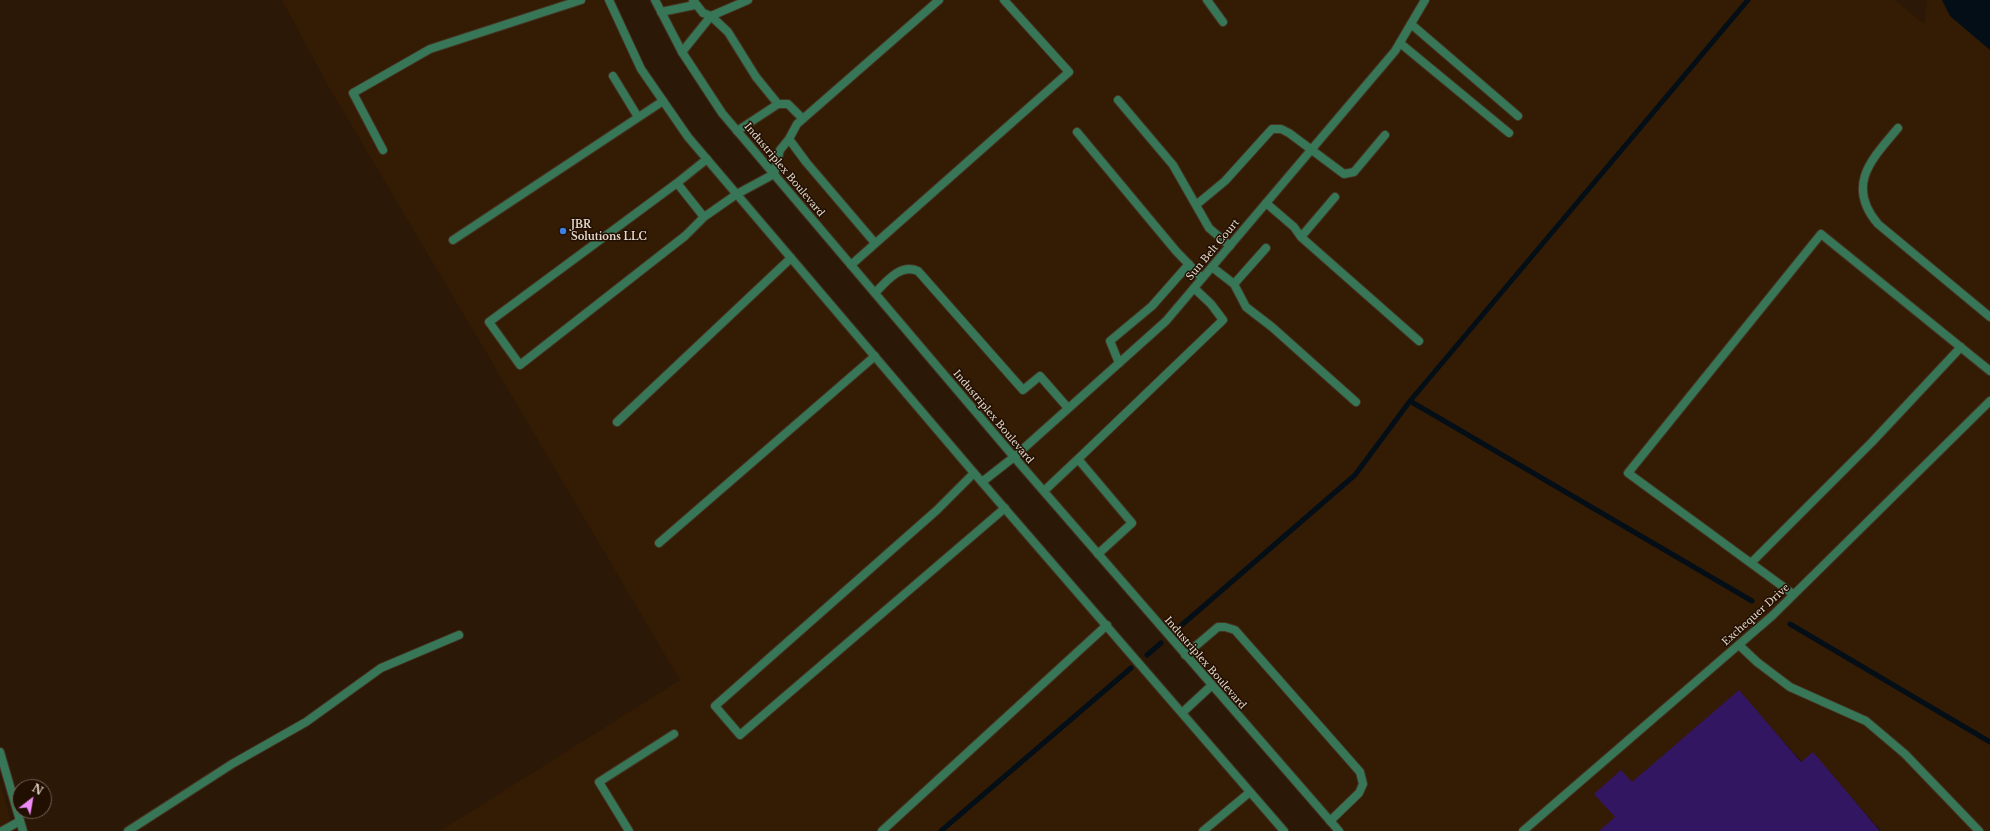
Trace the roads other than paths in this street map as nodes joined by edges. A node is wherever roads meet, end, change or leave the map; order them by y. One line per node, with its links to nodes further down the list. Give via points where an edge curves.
1 (581, 0): 29 (street, via 430,49 353,93)
2 (609, 0): 18 (street, via 641,69)
3 (655, 0): 10 (street, Industriplex Boulevard)
4 (748, 0): 11 (street)
5 (939, 0): 22 (street)
6 (1004, 0): 41 (street, via 1069,72)
7 (1207, 0): 12 (street)
8 (1425, 0): 13 (street, Sun Belt Court)
9 (694, 2): 10 (street); 11 (street, via 702,13)
10 (661, 12): 15 (street, Industriplex Boulevard)
11 (711, 16): 15 (street); 19 (street, via 728,32 756,77)
12 (1223, 22)
13 (1411, 24): 14 (street, Sun Belt Court); 20 (street)
14 (1400, 43): 26 (street); 30 (street, Sun Belt Court, via 1396,51)
15 (682, 52): 24 (street, Industriplex Boulevard, via 722,113)
16 (613, 76): 21 (street)
17 (1118, 100): 37 (street, via 1173,165)
18 (663, 101): 21 (street); 31 (street)
19 (778, 104): 22 (street, via 788,104); 24 (street)
20 (1518, 116)
21 (638, 117): 40 (street)
22 (803, 118): 28 (street)
23 (1898, 128): 52 (street, via 1866,168 1863,186 1867,211 1878,224)
24 (737, 131): 32 (street, Industriplex Boulevard)
25 (1077, 132): 45 (street)
26 (1509, 132)
27 (1385, 135): 30 (street, via 1354,172 1344,174)
28 (789, 139): 32 (street, via 780,150); 41 (street)
29 (383, 150)
30 (1311, 150): 36 (street, Sun Belt Court); 37 (street, via 1289,133 1272,129 1225,181)
31 (707, 159): 33 (street); 34 (street)
32 (774, 174): 34 (street); 46 (street, Industriplex Boulevard)
33 (677, 183): 38 (street); 38 (street, via 489,322 520,365 685,236)
34 (737, 194): 38 (street); 44 (street)
35 (1335, 197): 39 (street)
36 (1266, 203): 39 (street, via 1294,227); 42 (street, Sun Belt Court)
37 (1196, 205): 42 (street, via 1209,228)
38 (704, 217)
39 (1301, 237): 53 (street)
40 (453, 240)
41 (875, 243): 46 (street)
42 (1230, 246): 47 (street, Sun Belt Court)
43 (1266, 248): 49 (street)
44 (792, 258): 55 (street); 61 (street)
45 (1189, 264): 48 (street); 56 (street, via 1152,306 1110,341)
46 (851, 265): 51 (street, Industriplex Boulevard)
47 (1212, 267): 48 (street, Sun Belt Court); 49 (street)
48 (1202, 278): 50 (street, Sun Belt Court)
49 (1234, 284): 59 (street, via 1246,307)
50 (1194, 288): 56 (street, Sun Belt Court, via 1166,321); 63 (street, via 1223,320)
51 (875, 293): 60 (street, via 903,269 918,270 1023,390 1040,376); 62 (street, Industriplex Boulevard)
52 (1990, 317)
53 (1419, 340)
54 (1961, 347): 57 (street); 70 (street, via 1872,442); 70 (street, via 1821,234 1628,473)
55 (874, 356): 64 (street); 68 (street)
56 (1119, 363): 60 (street, Sun Belt Court)
57 (1990, 370)
58 (1990, 401): 71 (street, Exchequer Drive)
59 (1356, 402)
60 (1068, 408): 62 (street, Sun Belt Court)
61 (617, 422)
62 (1014, 457): 65 (street, Sun Belt Court); 66 (street, Industriplex Boulevard)
63 (1078, 459): 66 (street); 69 (street, via 1132,523)
64 (974, 473): 65 (street); 67 (street, via 938,510 715,706 740,735)
65 (982, 482): 67 (street)
66 (1044, 491): 69 (street, Industriplex Boulevard)
67 (1005, 508): 72 (street)
68 (659, 543)
69 (1098, 554): 75 (street, Industriplex Boulevard)
70 (1751, 563): 71 (street)
71 (1794, 594): 74 (street, Exchequer Drive)
72 (1107, 625): 77 (street); 87 (street)
73 (459, 635): 85 (street, via 381,668 306,722 232,764)
74 (1739, 644): 91 (street, Exchequer Drive); 92 (street, via 1757,662 1790,687 1866,721 1905,754)
75 (1185, 656): 76 (street, Industriplex Boulevard); 82 (street, via 1218,628 1234,630 1360,772 1363,784 1359,792)
76 (1211, 686): 77 (street); 82 (street, Industriplex Boulevard)
77 (1183, 712): 80 (street)
78 (674, 734): 86 (street, via 599,782)
79 (0, 752): 81 (street)
80 (1250, 792): 88 (street); 89 (street)
81 (20, 821): 83 (street); 84 (street)
82 (1330, 821): 90 (street, Industriplex Boulevard)
83 (2, 831)
84 (23, 831)
85 (128, 831)
86 (629, 831)
87 (882, 831)
88 (1203, 831)
89 (1284, 831)
90 (1339, 831)
91 (1523, 831)
92 (1979, 831)

